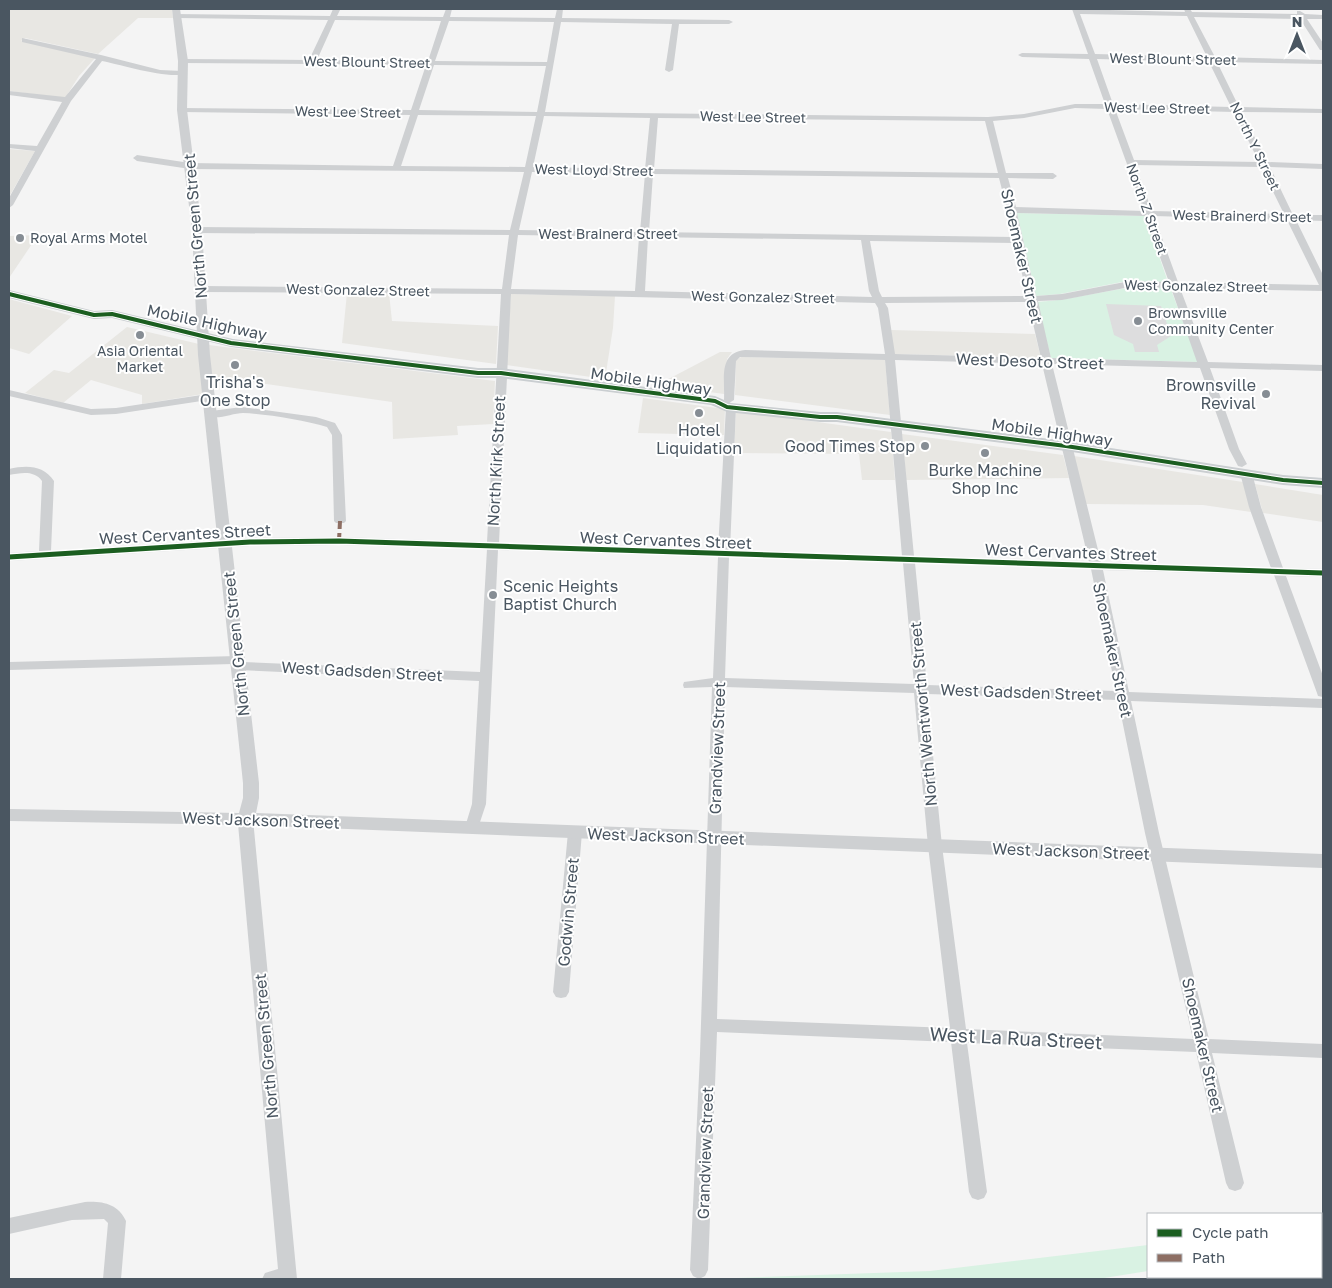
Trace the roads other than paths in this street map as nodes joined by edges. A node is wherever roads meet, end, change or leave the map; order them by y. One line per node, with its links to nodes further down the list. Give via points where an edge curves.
1 (337, 9): 8 (street)
2 (449, 9): 11 (street)
3 (1298, 9): 9 (street)
4 (1075, 11): 6 (street); 18 (street, North Z Street)
5 (177, 12): 8 (street); 20 (street, North Green Street)
6 (1189, 12): 9 (street); 19 (street, North Y Street)
7 (559, 14): 11 (street); 12 (street); 24 (street, North Kirk Street)
8 (333, 17): 11 (street); 21 (street)
9 (1303, 17): 10 (street); 15 (street)
10 (1323, 17)
11 (446, 18): 23 (street)
12 (676, 22): 13 (street); 25 (street)
13 (729, 22)
14 (26, 40): 17 (street)
15 (1323, 48)
16 (1022, 56): 18 (street, West Blount Street)
17 (101, 57): 26 (street, via 160,72); 28 (street)
18 (1092, 58): 19 (street, West Blount Street); 29 (street, North Z Street)
19 (1211, 59): 22 (street, West Blount Street); 30 (street, North Y Street)
20 (183, 61): 21 (street, West Blount Street); 26 (street, North Green Street)
21 (312, 62): 23 (street, West Blount Street)
22 (1323, 62)
23 (431, 63): 24 (street, West Blount Street); 33 (street)
24 (550, 64): 34 (street, North Kirk Street)
25 (669, 70)
26 (182, 73): 31 (street, North Green Street)
27 (9, 92): 28 (street)
28 (67, 100): 38 (street)
29 (1110, 106): 30 (street, West Lee Street); 36 (street, West Lee Street, via 1068,107); 40 (street, North Z Street)
30 (1236, 109): 32 (street, West Lee Street); 41 (street, North Y Street)
31 (182, 110): 33 (street, West Lee Street); 42 (street, North Green Street)
32 (1323, 111)
33 (414, 112): 34 (street, West Lee Street); 44 (street)
34 (541, 114): 35 (street, West Lee Street); 45 (street, North Kirk Street)
35 (654, 116): 36 (street, West Lee Street); 46 (street)
36 (988, 119): 47 (street, Shoemaker Street)
37 (9, 146): 38 (street)
38 (41, 149): 49 (street)
39 (137, 158): 42 (street, West Lloyd Street)
40 (1130, 162): 41 (street); 51 (street, North Z Street)
41 (1264, 165): 43 (street); 52 (street, North Y Street)
42 (190, 166): 44 (street, West Lloyd Street); 54 (street, North Green Street)
43 (1323, 166)
44 (396, 168): 45 (street, West Lloyd Street)
45 (528, 170): 46 (street, West Lloyd Street); 55 (street, North Kirk Street)
46 (649, 171): 47 (street, West Lloyd Street); 56 (street)
47 (1003, 176): 48 (street, West Lloyd Street); 50 (street, Shoemaker Street)
48 (1053, 176)
49 (9, 205)
50 (1012, 210): 51 (street, West Brainerd Street); 58 (street, Shoemaker Street)
51 (1148, 213): 52 (street, West Brainerd Street); 59 (street, North Z Street)
52 (1290, 217): 53 (street, West Brainerd Street); 60 (street, North Y Street)
53 (1323, 218)
54 (197, 230): 55 (street, West Brainerd Street); 63 (street, North Green Street)
55 (514, 233): 56 (street, West Brainerd Street); 64 (street, North Kirk Street)
56 (644, 234): 57 (street, West Brainerd Street); 66 (street)
57 (865, 237): 58 (street, West Brainerd Street); 68 (street, North Wentworth Street)
58 (1018, 240): 67 (street, Shoemaker Street)
59 (1174, 284): 62 (street, West Gonzalez Street); 67 (street, West Gonzalez Street, via 1124,284 1062,297); 74 (street, North Z Street)
60 (1323, 284)
61 (9, 287): 69 (main road, Mobile Highway, via 102,308)
62 (1323, 288)
63 (201, 289): 64 (street, West Gonzalez Street); 70 (street, North Green Street)
64 (506, 291): 66 (street, West Gonzalez Street); 76 (street, North Kirk Street)
65 (9, 294): 69 (main road, Mobile Highway, via 94,315)
66 (640, 294): 68 (street, West Gonzalez Street)
67 (1032, 299): 68 (street, West Gonzalez Street); 73 (street, Shoemaker Street)
68 (877, 300): 72 (street, North Wentworth Street, via 883,308)
69 (112, 314): 70 (main road, Mobile Highway)
70 (204, 335): 76 (main road, Mobile Highway, via 231,343 387,363); 78 (street, North Green Street)
71 (737, 354): 72 (street, West Desoto Street); 79 (street, Grandview Street, via 732,360)
72 (890, 357): 73 (street, West Desoto Street); 81 (street, North Wentworth Street)
73 (1046, 361): 74 (street, West Desoto Street); 82 (street, Shoemaker Street)
74 (1204, 365): 75 (street, West Desoto Street); 83 (street, North Z Street)
75 (1323, 368)
76 (495, 372): 79 (main road, Mobile Highway); 90 (street, North Kirk Street)
77 (9, 392): 78 (street, via 72,409 101,413)
78 (208, 397): 80 (street, North Green Street)
79 (725, 403): 81 (main road, Mobile Highway, via 820,418); 91 (street, Grandview Street)
80 (211, 414): 88 (street, via 242,410 316,420 330,425 337,435); 89 (street, North Green Street)
81 (896, 424): 82 (main road, Mobile Highway); 94 (street, North Wentworth Street)
82 (1066, 446): 83 (main road, Mobile Highway); 95 (street, Shoemaker Street)
83 (1244, 468): 85 (main road, Mobile Highway); 96 (street, North Z Street)
84 (9, 472): 92 (street, via 37,471 46,476)
85 (1283, 480): 86 (main road, Mobile Highway); 87 (main road, Mobile Highway)
86 (1323, 483)
87 (1323, 490)
88 (340, 521)
89 (224, 544): 90 (street, West Cervantes Street, via 319,541); 92 (street, West Cervantes Street); 98 (street, North Green Street)
90 (492, 547): 91 (street, West Cervantes Street); 100 (street, North Kirk Street)
91 (725, 554): 94 (street, West Cervantes Street); 101 (street, Grandview Street)
92 (45, 555): 93 (street, West Cervantes Street)
93 (9, 557)
94 (908, 559): 95 (street, West Cervantes Street); 103 (street, North Wentworth Street)
95 (1096, 565): 96 (street, West Cervantes Street); 105 (street, Shoemaker Street)
96 (1278, 571): 97 (street, West Cervantes Street); 104 (street, North Z Street)
97 (1323, 573)
98 (238, 663): 99 (street, West Gadsden Street); 100 (street, West Gadsden Street); 108 (street, North Green Street, via 251,783)
99 (9, 666)
100 (487, 677): 109 (street, North Kirk Street, via 479,804)
101 (720, 682): 102 (street, West Gadsden Street); 103 (street, West Gadsden Street); 111 (street, Grandview Street)
102 (689, 685)
103 (921, 689): 105 (street, West Gadsden Street); 112 (street, North Wentworth Street)
104 (1323, 693)
105 (1122, 696): 106 (street, West Gadsden Street); 113 (street, Shoemaker Street)
106 (1323, 703)
107 (9, 815): 108 (street, West Jackson Street)
108 (246, 819): 109 (street, West Jackson Street); 124 (street, North Green Street)
109 (472, 827): 110 (street, West Jackson Street)
110 (575, 832): 111 (street, West Jackson Street); 115 (street, Godwin Street)
111 (714, 838): 112 (street, West Jackson Street); 116 (street, Grandview Street)
112 (935, 846): 113 (street, West Jackson Street); 117 (street, North Wentworth Street)
113 (1158, 855): 114 (street, West Jackson Street); 118 (street, Shoemaker Street)
114 (1323, 861)
115 (560, 992)
116 (710, 1025): 117 (street, West La Rua Street); 123 (street, Grandview Street)
117 (959, 1036): 118 (street, West La Rua Street); 121 (street, North Wentworth Street)
118 (1203, 1046): 119 (street, West La Rua Street); 120 (street, Shoemaker Street)
119 (1323, 1051)
120 (1235, 1182)
121 (978, 1192)
122 (9, 1226): 125 (street, via 79,1212 104,1211 113,1215 117,1221)
123 (699, 1270)
124 (283, 1278)
125 (112, 1279)

